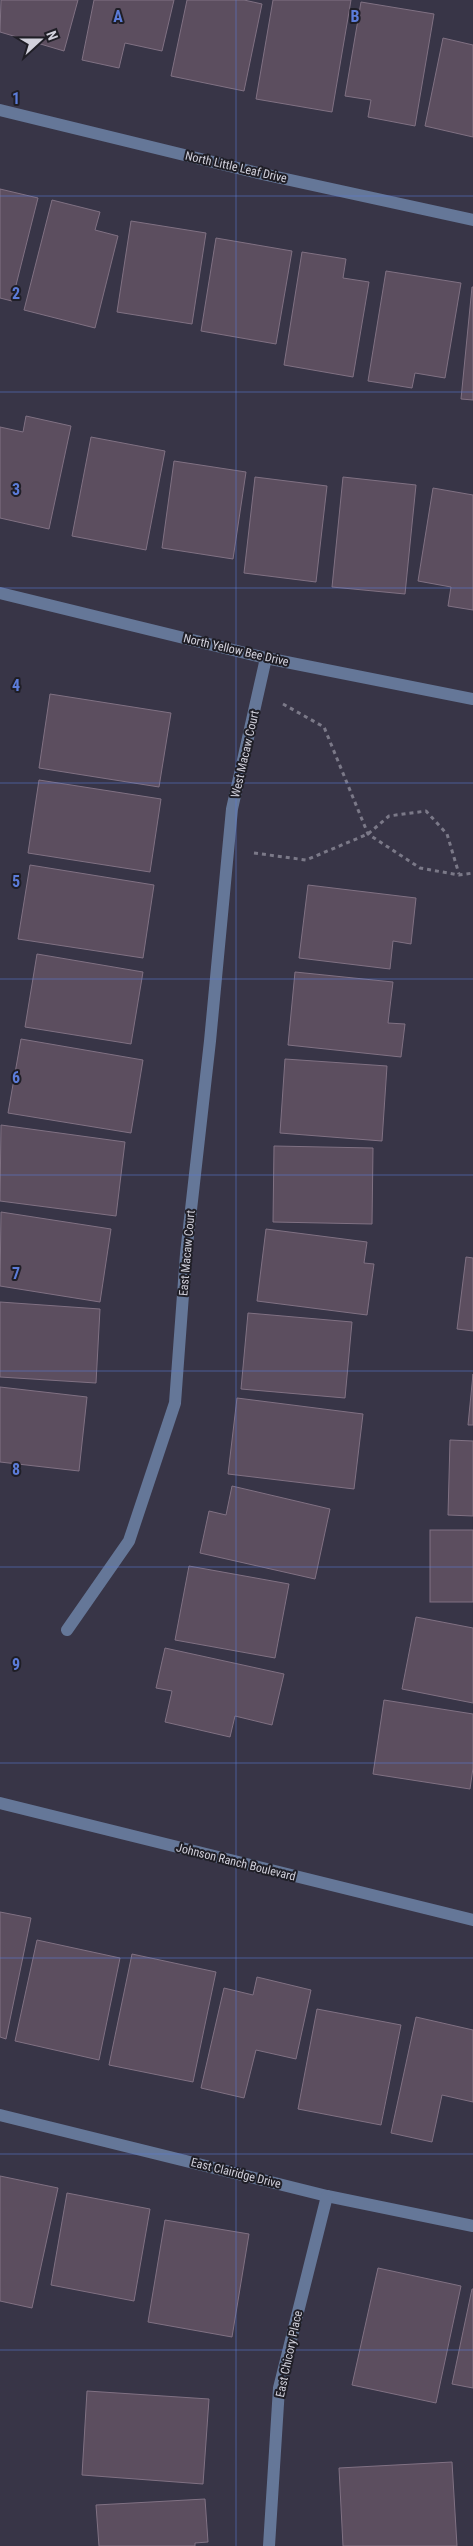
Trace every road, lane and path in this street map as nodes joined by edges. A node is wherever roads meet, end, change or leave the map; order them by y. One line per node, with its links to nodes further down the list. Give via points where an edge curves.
1 (0, 110): 2 (street, North Little Leaf Drive, via 254,172)
2 (473, 220)
3 (0, 593): 4 (street, North Yellow Bee Drive)
4 (266, 658): 5 (street, West Macaw Court); 6 (street, North Yellow Bee Drive)
5 (258, 697): 7 (path, via 289,705 324,726); 8 (street, West Macaw Court, via 232,809)
6 (473, 698)
7 (368, 834): 8 (path, via 306,860); 10 (path, via 420,868); 10 (path, via 389,816 426,811 447,834)
8 (228, 850): 11 (street, East Macaw Court, via 186,1254 175,1403 129,1541)
9 (473, 873): 10 (path)
10 (459, 875)
11 (67, 1630)
12 (0, 1803): 13 (street, Johnson Ranch Boulevard)
13 (473, 1920)
14 (0, 2115): 15 (street, East Clairidge Drive)
15 (327, 2196): 16 (street, East Clairidge Drive); 17 (street, East Chicory Place, via 279,2388)
16 (473, 2226)
17 (269, 2546)

